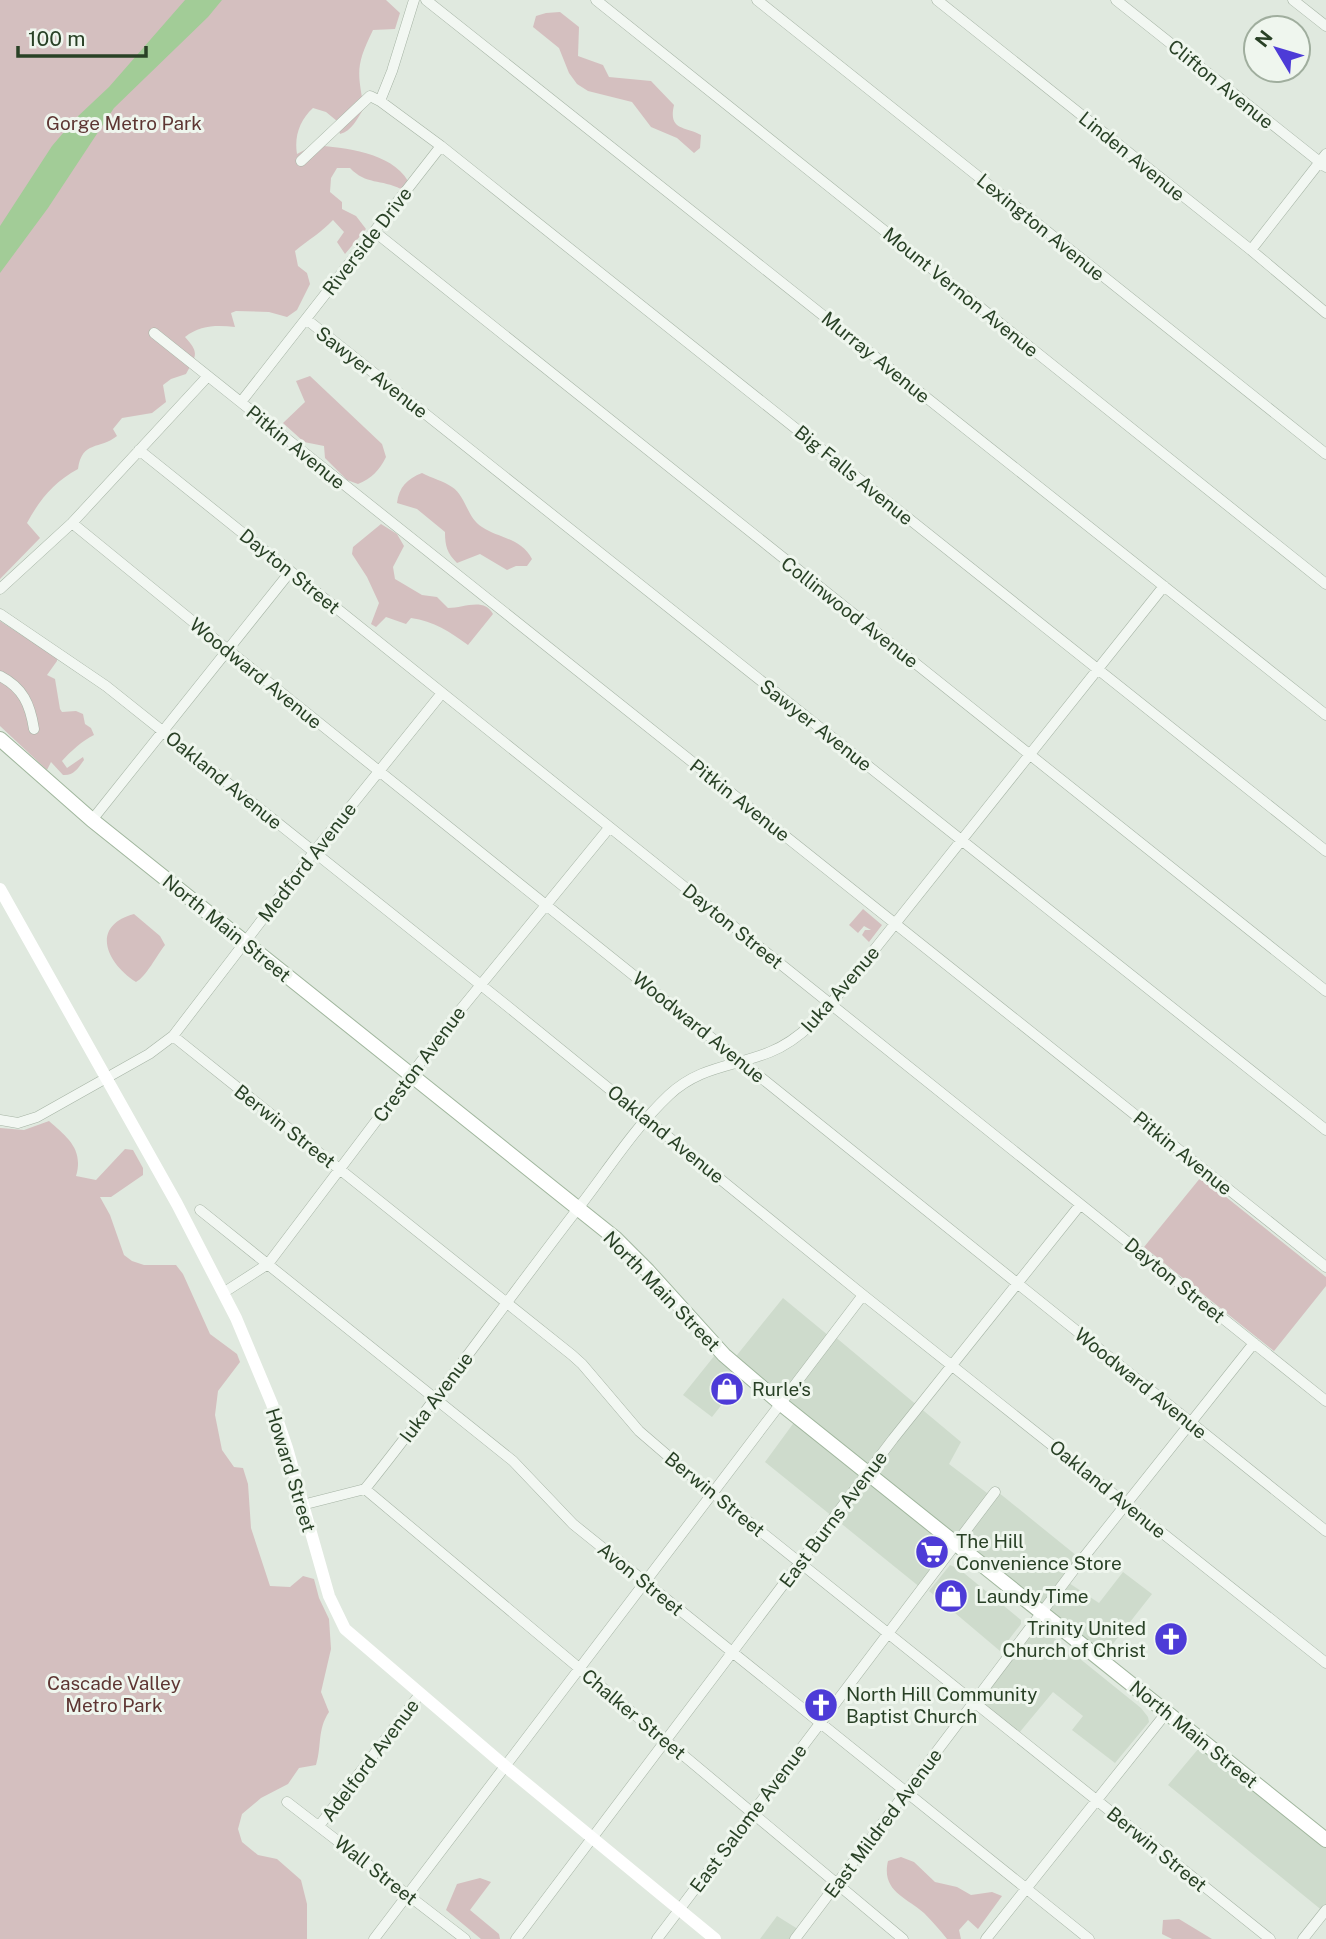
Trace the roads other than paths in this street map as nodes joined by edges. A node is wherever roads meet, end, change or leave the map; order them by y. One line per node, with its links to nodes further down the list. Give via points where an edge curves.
1 (414, 0): 10 (street)
2 (426, 0): 26 (street, Murray Avenue)
3 (596, 0): 25 (street, Mount Vernon Avenue)
4 (757, 0): 22 (street, Lexington Avenue)
5 (937, 0): 8 (street, Linden Avenue)
6 (1116, 0): 13 (street, Clifton Avenue)
7 (1293, 0): 9 (street)
8 (949, 4): 15 (street, Linden Avenue)
9 (1326, 26)
10 (380, 102): 11 (street, Big Falls Avenue); 12 (street, via 370,96)
11 (441, 146): 14 (street, Riverside Drive); 30 (street, Big Falls Avenue)
12 (301, 161)
13 (1324, 161): 15 (street)
14 (375, 232): 17 (street, Riverside Drive); 37 (street, Collinwood Avenue)
15 (1251, 250): 16 (street, Linden Avenue)
16 (1326, 313)
17 (306, 319): 20 (street, Riverside Drive); 41 (street, Sawyer Avenue)
18 (154, 333): 19 (street, Pitkin Avenue)
19 (208, 376): 20 (street, Pitkin Avenue); 21 (street)
20 (241, 402): 46 (street, Pitkin Avenue)
21 (139, 450): 23 (street); 24 (street, Dayton Street)
22 (1326, 454)
23 (72, 523): 27 (street); 29 (street, Woodward Avenue)
24 (290, 572): 29 (street); 32 (street, Dayton Street)
25 (1326, 583)
26 (1164, 586): 30 (street, Iuka Avenue); 33 (street, Murray Avenue)
27 (0, 589)
28 (0, 614): 35 (street, Oakland Avenue, via 85,670)
29 (228, 650): 35 (street); 38 (street, Woodward Avenue)
30 (1097, 669): 37 (street, Iuka Avenue); 42 (street, Big Falls Avenue)
31 (0, 676): 34 (street, via 23,694)
32 (442, 693): 38 (street, Medford Avenue); 40 (street, Dayton Street)
33 (1326, 715)
34 (34, 729)
35 (163, 732): 39 (street); 43 (street, Oakland Avenue)
36 (0, 739): 39 (main road, North Main Street)
37 (1029, 755): 41 (street, Iuka Avenue); 49 (street, Collinwood Avenue)
38 (379, 771): 43 (street, Medford Avenue); 45 (street, Woodward Avenue)
39 (92, 820): 47 (main road, North Main Street)
40 (609, 828): 45 (street, Creston Avenue); 50 (street, Dayton Street)
41 (962, 840): 46 (street, Iuka Avenue); 57 (street, Sawyer Avenue)
42 (1326, 851)
43 (314, 852): 47 (street, Medford Avenue); 48 (street, Oakland Avenue)
44 (1, 894): 54 (main road, Howard Street)
45 (546, 904): 48 (street, Creston Avenue); 52 (street, Woodward Avenue)
46 (895, 924): 50 (street, Iuka Avenue); 63 (street, Pitkin Avenue)
47 (244, 942): 51 (street, Medford Avenue); 53 (main road, North Main Street)
48 (481, 985): 53 (street, Creston Avenue); 55 (street, Oakland Avenue)
49 (1326, 991)
50 (831, 1004): 52 (street, Iuka Avenue, via 789,1043); 59 (street, Dayton Street)
51 (173, 1036): 54 (street, Medford Avenue); 58 (street, Berwin Street)
52 (741, 1060): 55 (street, Iuka Avenue, via 688,1080); 64 (street, Woodward Avenue)
53 (411, 1075): 58 (street, Creston Avenue); 60 (main road, North Main Street)
54 (104, 1078): 56 (street, Medford Avenue, via 37,1117 18,1123); 65 (main road, Howard Street)
55 (647, 1119): 60 (street, Iuka Avenue); 66 (street, Oakland Avenue)
56 (0, 1120)
57 (1326, 1130)
58 (340, 1169): 62 (street, Creston Avenue); 67 (street, Berwin Street)
59 (1080, 1205): 64 (street, East Burns Avenue); 68 (street, Dayton Street)
60 (578, 1209): 67 (street, Iuka Avenue); 72 (main road, North Main Street, via 630,1252 724,1355)
61 (200, 1210): 62 (street, Avon Street)
62 (268, 1264): 65 (street, Creston Avenue); 70 (street, Avon Street)
63 (1326, 1267)
64 (1018, 1284): 69 (street, East Burns Avenue); 73 (street, Woodward Avenue)
65 (223, 1293): 79 (main road, Howard Street, via 272,1404)
66 (863, 1295): 69 (street, Oakland Avenue); 72 (street)
67 (506, 1303): 70 (street, Iuka Avenue); 76 (street, Berwin Street, via 582,1364 639,1431)
68 (1254, 1343): 71 (street, Dayton Street); 73 (street, East Mildred Avenue)
69 (953, 1365): 74 (street, East Burns Avenue); 78 (street, Oakland Avenue)
70 (435, 1398): 75 (street, Iuka Avenue); 83 (street, Avon Street, via 513,1461 573,1524)
71 (1326, 1401)
72 (780, 1403): 74 (main road, North Main Street); 76 (street)
73 (1191, 1423): 78 (street, East Mildred Avenue); 80 (street, Woodward Avenue)
74 (868, 1473): 81 (main road, North Main Street); 82 (street, East Burns Avenue)
75 (365, 1489): 79 (street); 88 (street, Chalker Street)
76 (712, 1492): 82 (street, Berwin Street); 83 (street)
77 (995, 1492): 81 (street, East Salome Avenue)
78 (1126, 1502): 84 (street, East Mildred Avenue); 87 (street, Oakland Avenue)
79 (302, 1505): 89 (main road, Howard Street, via 338,1617 350,1634)
80 (1326, 1531)
81 (954, 1543): 84 (main road, North Main Street); 85 (street, East Salome Avenue)
82 (800, 1562): 85 (street, Berwin Street); 86 (street, East Burns Avenue)
83 (645, 1582): 86 (street, Avon Street); 88 (street)
84 (1043, 1612): 90 (street, East Mildred Avenue); 91 (main road, North Main Street)
85 (888, 1632): 90 (street, Berwin Street); 92 (street, East Salome Avenue)
86 (732, 1652): 92 (street, Avon Street); 93 (street, East Burns Avenue)
87 (1326, 1663)
88 (579, 1669): 93 (street, Chalker Street); 94 (street)
89 (420, 1694): 94 (main road, Howard Street); 99 (street, Adelford Avenue)
90 (975, 1702): 95 (street, East Mildred Avenue); 96 (street, Berwin Street)
91 (1167, 1712): 96 (street); 101 (main road, North Main Street)
92 (820, 1723): 95 (street, Avon Street); 98 (street, East Salome Avenue)
93 (666, 1741): 98 (street, Chalker Street); 100 (street, East Burns Avenue)
94 (505, 1766): 100 (main road, Howard Street); 104 (street)
95 (907, 1792): 102 (street, East Mildred Avenue); 103 (street, Avon Street)
96 (1096, 1800): 103 (street); 116 (street, Berwin Street)
97 (287, 1802): 99 (street, Wall Street)
98 (752, 1812): 102 (street, Chalker Street); 105 (street, East Salome Avenue)
99 (319, 1826): 104 (street, Wall Street)
100 (593, 1837): 105 (main road, Howard Street); 109 (street, East Burns Avenue)
101 (1326, 1840)
102 (838, 1883): 112 (street, East Mildred Avenue); 113 (street, Chalker Street)
103 (1026, 1887): 114 (street); 115 (street, Avon Street)
104 (409, 1895): 107 (street); 108 (street, Wall Street)
105 (680, 1910): 110 (street, East Salome Avenue); 111 (main road, Howard Street)
106 (1326, 1910): 117 (street)
107 (374, 1939)
108 (465, 1939)
109 (516, 1939)
110 (657, 1939)
111 (715, 1939)
112 (795, 1939)
113 (903, 1939)
114 (986, 1939)
115 (1090, 1939)
116 (1270, 1939)
117 (1303, 1939)

